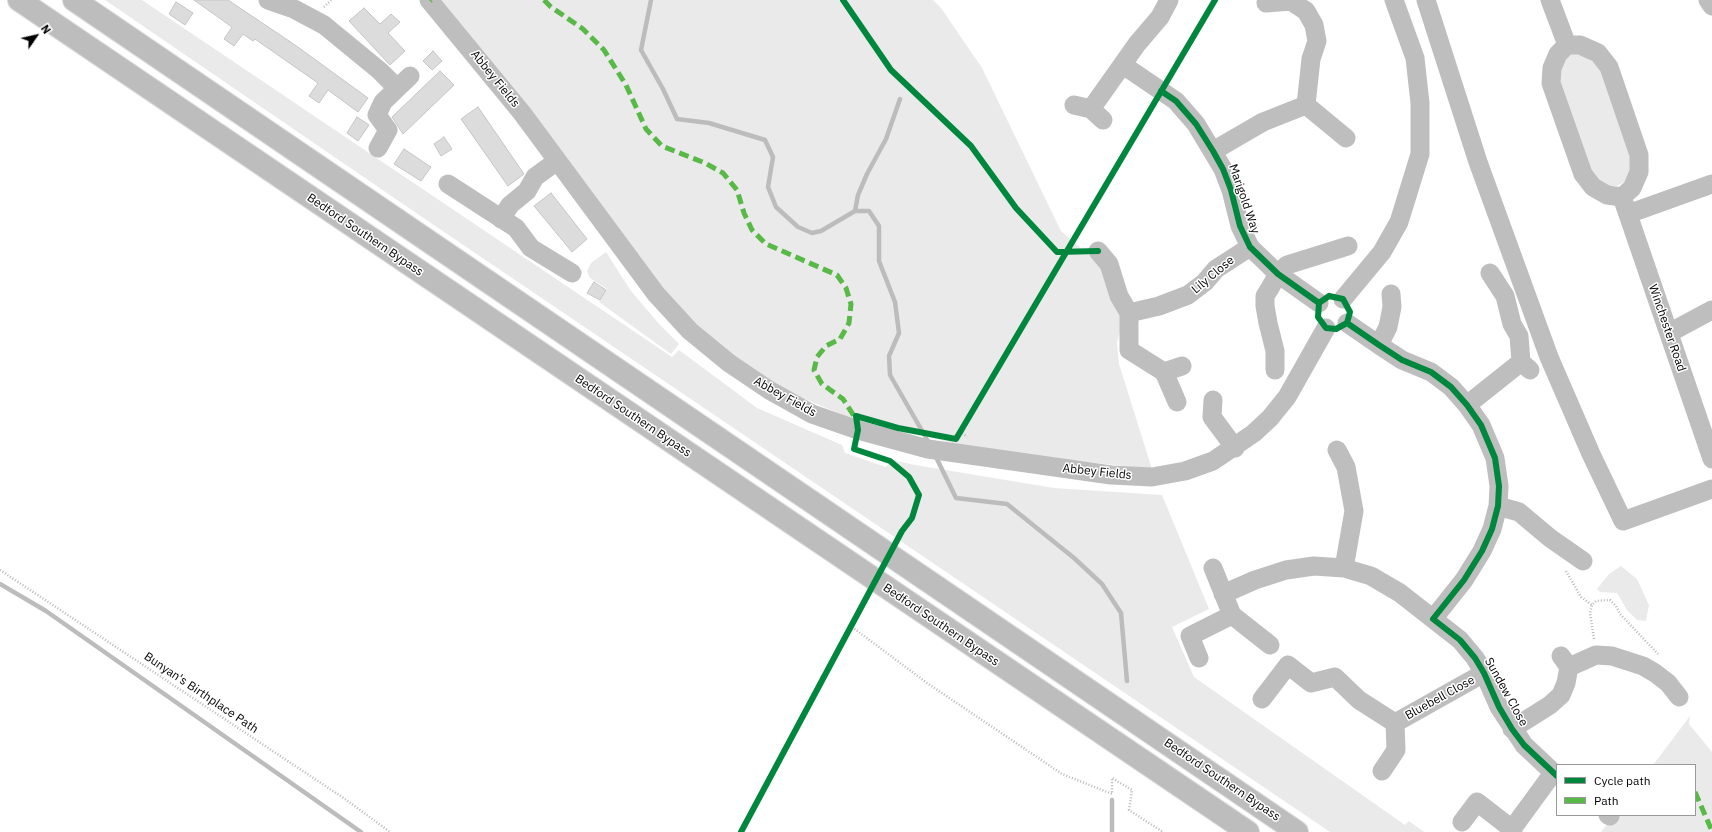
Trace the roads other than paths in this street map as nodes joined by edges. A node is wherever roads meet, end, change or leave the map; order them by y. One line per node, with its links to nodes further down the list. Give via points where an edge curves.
1 (19, 0): 67 (highway, Bedford Southern Bypass)
2 (74, 0): 68 (highway, Bedford Southern Bypass)
3 (268, 0): 18 (street, via 294,9 365,47 380,70 403,82 383,102 377,115 388,130)
4 (429, 0): 20 (street, Abbey Fields, via 504,89)
5 (1169, 0): 14 (street, via 1160,17 1136,44)
6 (1394, 0): 33 (street, via 1415,58 1420,103 1420,154 1399,222 1382,252)
7 (1426, 0): 48 (street, via 1478,162 1548,357 1623,521)
8 (1550, 0): 13 (street)
9 (1708, 0): 12 (street)
10 (1292, 1): 11 (street); 15 (street, via 1306,11 1314,25 1317,41 1311,59)
11 (1266, 3)
12 (1712, 6)
13 (1567, 45): 23 (street, via 1558,54 1552,68 1551,84 1583,174 1593,187 1607,195); 23 (street, via 1598,52 1609,67 1638,156 1639,172 1632,188)
14 (1123, 65): 16 (street); 19 (street, Marigold Way, via 1176,101 1196,124)
15 (1306, 105): 17 (street); 19 (street, via 1262,122)
16 (1089, 111)
17 (1346, 138)
18 (378, 148)
19 (1213, 151): 27 (street, Marigold Way, via 1231,190 1240,226)
20 (557, 162): 25 (street, via 535,177 527,191 510,205); 45 (street, Abbey Fields, via 656,294 690,330 729,363 769,390 812,414 858,430 928,449 1111,476 1152,477 1185,471 1213,461)
21 (448, 184): 25 (street)
22 (1712, 184): 24 (street)
23 (1622, 196): 24 (street, Winchester Road)
24 (1628, 214): 39 (street, Winchester Road)
25 (508, 224): 29 (street, via 531,248)
26 (1348, 246): 31 (street, via 1287,265)
27 (1250, 247): 31 (street, Marigold Way); 36 (street, Lily Close, via 1216,269 1205,282 1188,295)
28 (1098, 251): 36 (street, via 1109,264 1119,296)
29 (572, 273)
30 (1490, 273): 44 (street, via 1505,296 1512,324 1520,336 1525,366)
31 (1278, 274): 34 (street, Marigold Way); 41 (street, via 1265,296 1268,323 1276,351)
32 (1391, 294): 40 (street, via 1392,307 1388,327)
33 (1343, 299): 34 (street, via 1329,296); 37 (street, via 1350,312)
34 (1319, 303): 38 (street, via 1318,317)
35 (1712, 310): 39 (street)
36 (1129, 314): 43 (street, via 1129,350 1173,369)
37 (1347, 323): 38 (street, via 1336,329); 40 (street)
38 (1326, 328): 45 (street, Abbey Fields, via 1270,418)
39 (1669, 333): 47 (street, Winchester Road)
40 (1378, 345): 44 (street, via 1402,360 1431,372 1451,387)
41 (1276, 370)
42 (1213, 400): 45 (street, via 1212,417)
43 (1177, 402)
44 (1468, 405): 49 (street, via 1481,425 1494,458 1499,486)
45 (1235, 448)
46 (1337, 450): 52 (street, via 1354,466 1354,511)
47 (1712, 459)
48 (1712, 489)
49 (1498, 506): 50 (street, via 1519,512); 55 (street, via 1492,529 1482,551 1464,580)
50 (1583, 561)
51 (1213, 568): 53 (street)
52 (1344, 568): 53 (street, Sundew Close, via 1314,566 1286,570); 55 (street, Sundew Close, via 1377,580 1400,593)
53 (1223, 594): 54 (street)
54 (1232, 615): 56 (street); 57 (street, via 1190,636)
55 (1434, 619): 58 (street, Sundew Close, via 1460,640)
56 (1270, 645)
57 (1199, 658)
58 (1484, 673): 61 (street, Bluebell Close); 62 (street, Sundew Close, via 1498,707)
59 (1679, 697): 62 (street, via 1668,683 1643,666 1612,656 1596,655 1565,662 1566,683 1561,695 1550,705)
60 (1262, 699): 61 (street, Bluebell Close, via 1288,665 1311,683 1335,677 1359,700)
61 (1395, 723): 63 (street, Bluebell Close, via 1396,750)
62 (1512, 728): 64 (street, Sundew Close, via 1524,745)
63 (1382, 771)
64 (1555, 775): 66 (street, Sundew Close)
65 (1462, 822): 66 (street, via 1477,802)
66 (1513, 830)
67 (1248, 832)
68 (1297, 832)

